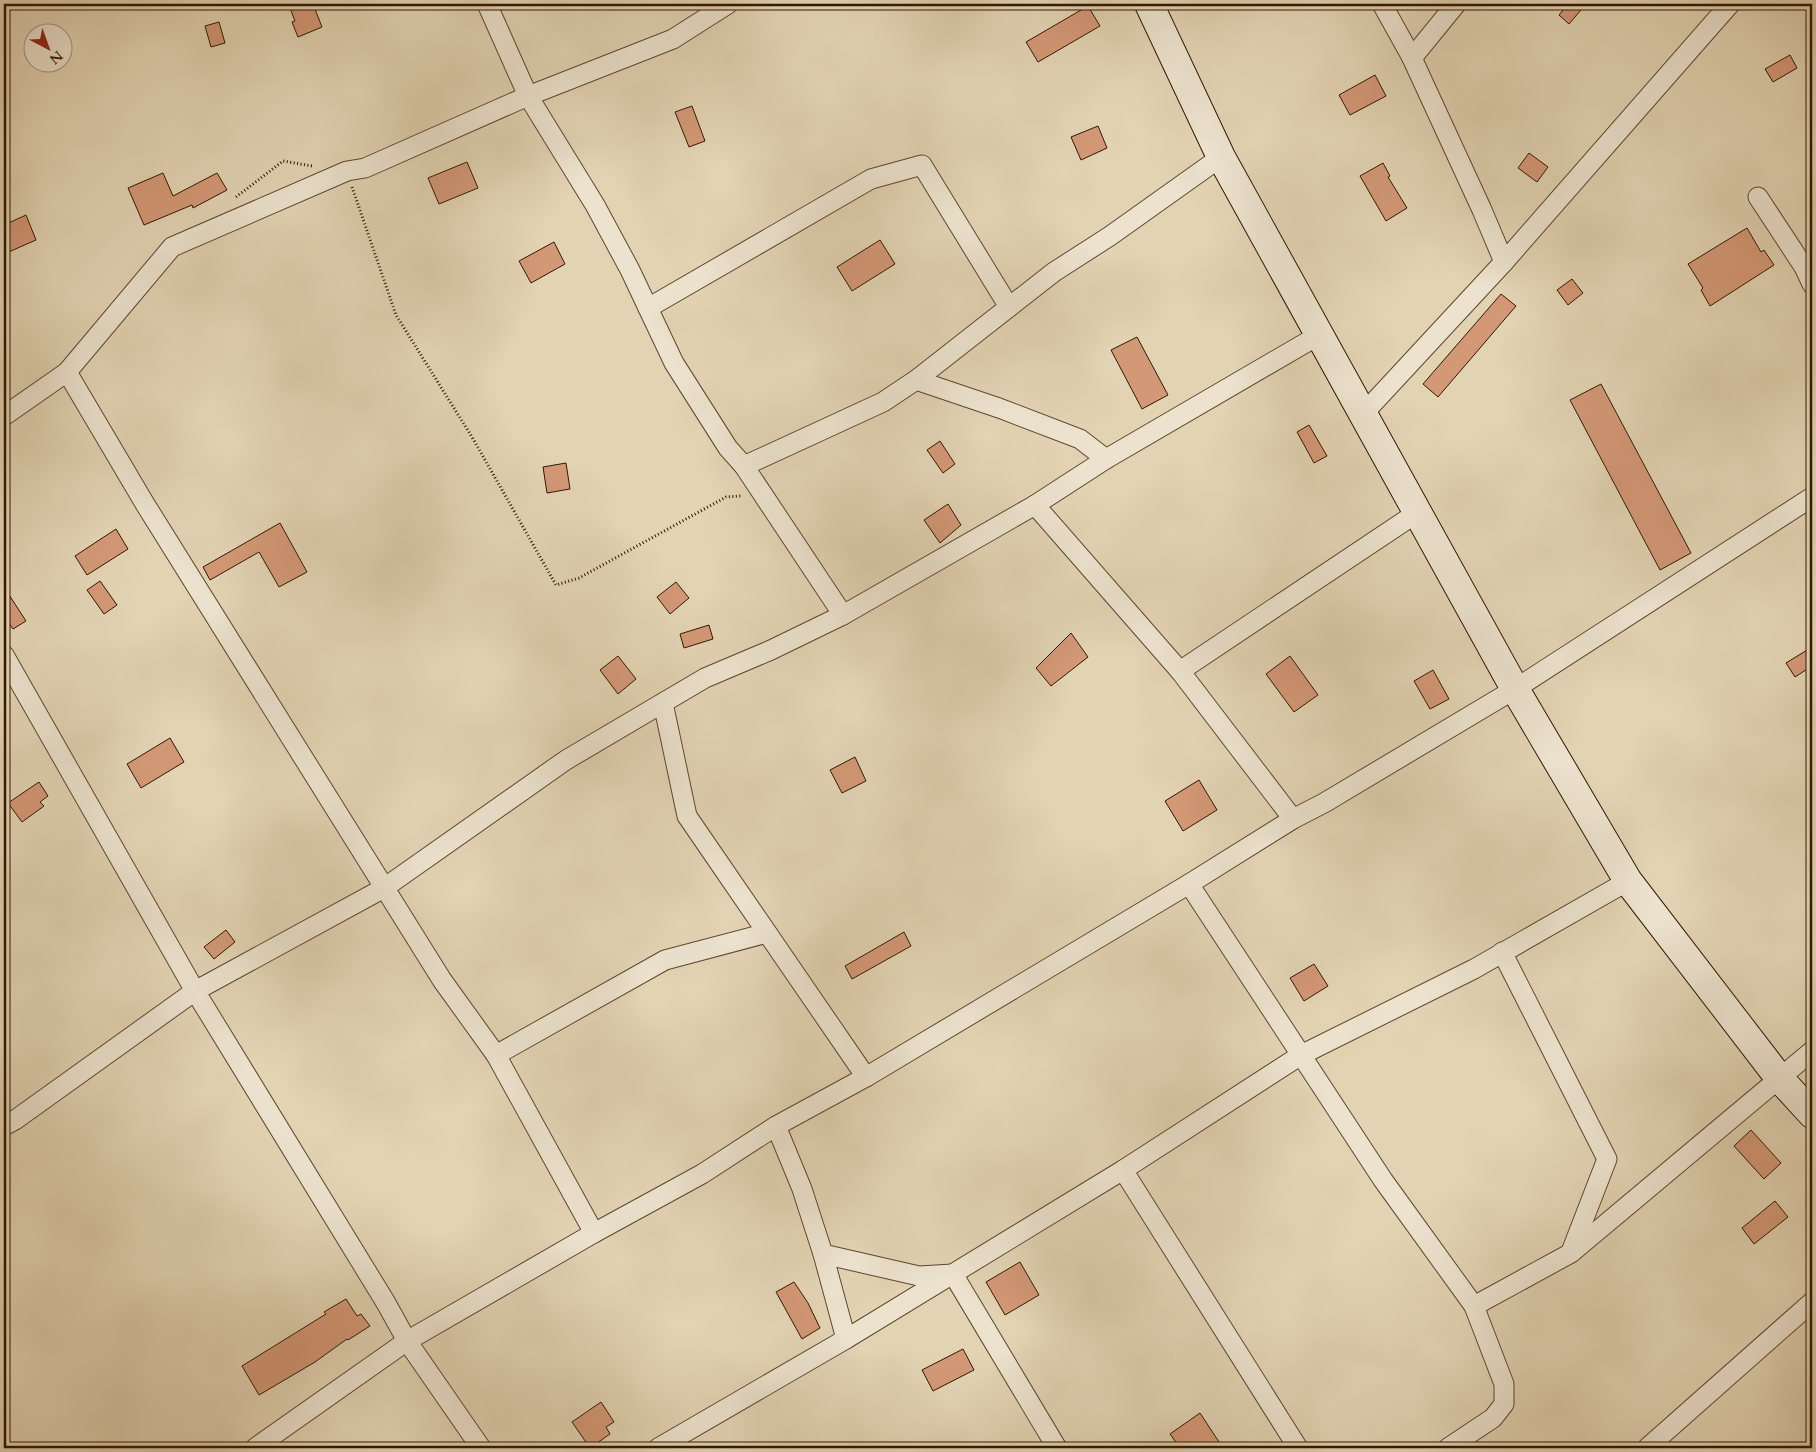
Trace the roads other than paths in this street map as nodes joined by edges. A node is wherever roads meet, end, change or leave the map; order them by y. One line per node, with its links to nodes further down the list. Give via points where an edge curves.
1 (487, 4): 8 (street)
2 (728, 4): 8 (street, via 673,39)
3 (1149, 4): 9 (street)
4 (1382, 4): 7 (street)
5 (1456, 4): 7 (street)
6 (1730, 4): 11 (street)
7 (1412, 58): 11 (street)
8 (528, 96): 14 (street, via 595,205); 16 (street, via 365,168 347,171 172,247)
9 (1221, 157): 13 (street, via 1054,272); 15 (street)
10 (1758, 197): 12 (street)
11 (1504, 262): 18 (street)
12 (1812, 284)
13 (1009, 307): 14 (street, via 922,166 870,179); 17 (street)
14 (648, 308): 21 (street, via 674,363 728,448)
15 (1319, 335): 18 (street); 20 (street)
16 (66, 372): 19 (street); 33 (street)
17 (916, 380): 20 (street, via 1080,439); 21 (street, via 883,402)
18 (1363, 414): 24 (street)
19 (4, 416)
20 (1106, 459): 23 (street)
21 (744, 466): 25 (street)
22 (1812, 498): 28 (street)
23 (1035, 505): 25 (street); 27 (street)
24 (1418, 512): 27 (street); 28 (street)
25 (842, 615): 29 (street, via 705,678)
26 (4, 655): 36 (street)
27 (1180, 671): 30 (street)
28 (1515, 689): 30 (street); 31 (street)
29 (663, 703): 33 (street, via 566,760); 34 (street, via 687,816)
30 (1293, 819): 32 (street)
31 (1628, 881): 35 (street); 41 (street)
32 (1189, 884): 39 (street); 40 (street)
33 (384, 888): 36 (street); 38 (street, via 442,980)
34 (767, 933): 38 (street, via 665,960); 40 (street)
35 (1502, 952): 39 (street); 47 (street, via 1607,1159)
36 (195, 991): 43 (street); 53 (street)
37 (1812, 1051): 41 (street)
38 (496, 1054): 46 (street)
39 (1301, 1055): 45 (street); 51 (street, via 1383,1180)
40 (866, 1078): 44 (street)
41 (1780, 1079): 42 (street); 47 (street)
42 (1812, 1114)
43 (4, 1126)
44 (776, 1126): 46 (street, via 702,1174); 48 (street, via 802,1189)
45 (1123, 1170): 49 (street); 58 (street)
46 (594, 1233): 53 (street)
47 (1571, 1253): 51 (street)
48 (823, 1254): 49 (street, via 920,1276); 52 (street)
49 (953, 1274): 52 (street); 57 (street)
50 (1812, 1302): 60 (street)
51 (1474, 1306): 59 (street, via 1504,1384 1504,1404 1492,1418)
52 (846, 1339): 56 (street)
53 (407, 1341): 54 (street); 55 (street)
54 (255, 1448)
55 (481, 1448)
56 (658, 1448)
57 (1057, 1448)
58 (1298, 1448)
59 (1448, 1448)
60 (1647, 1448)

